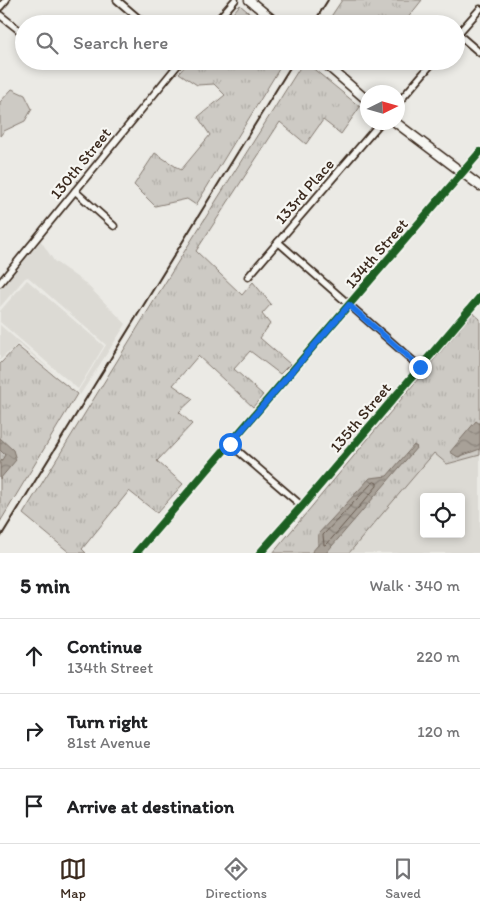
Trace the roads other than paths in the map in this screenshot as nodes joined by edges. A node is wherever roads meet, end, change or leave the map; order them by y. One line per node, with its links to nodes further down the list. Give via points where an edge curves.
1 (6, 0): 5 (street)
2 (118, 0): 8 (street)
3 (235, 0): 9 (street)
4 (249, 0): 10 (main road)
5 (0, 7)
6 (480, 9): 11 (street)
7 (0, 15): 12 (street)
8 (136, 15)
9 (222, 15)
10 (267, 15)
11 (465, 26)
12 (15, 27)
13 (465, 42): 14 (street)
14 (480, 54)
15 (174, 70): 25 (street, 130th Street)
16 (333, 70): 18 (main road)
17 (426, 70): 19 (street)
18 (360, 93)
19 (405, 95)
20 (374, 130): 27 (street, 133rd Place)
21 (405, 130): 23 (main road)
22 (480, 152): 23 (street, 134th Street)
23 (462, 173): 24 (main road); 31 (street, 134th Street)
24 (480, 186)
25 (75, 191): 26 (street); 29 (street, 130th Street)
26 (114, 226)
27 (278, 242): 28 (street, 133rd Place); 31 (street)
28 (248, 278)
29 (0, 282)
30 (480, 297): 32 (street, 135th Street)
31 (349, 305): 32 (street); 33 (street, 134th Street)
32 (420, 367): 34 (street, 135th Street)
33 (230, 444): 34 (street); 35 (street, 134th Street)
34 (302, 506): 36 (street, 135th Street)
35 (136, 553)
36 (260, 553)

